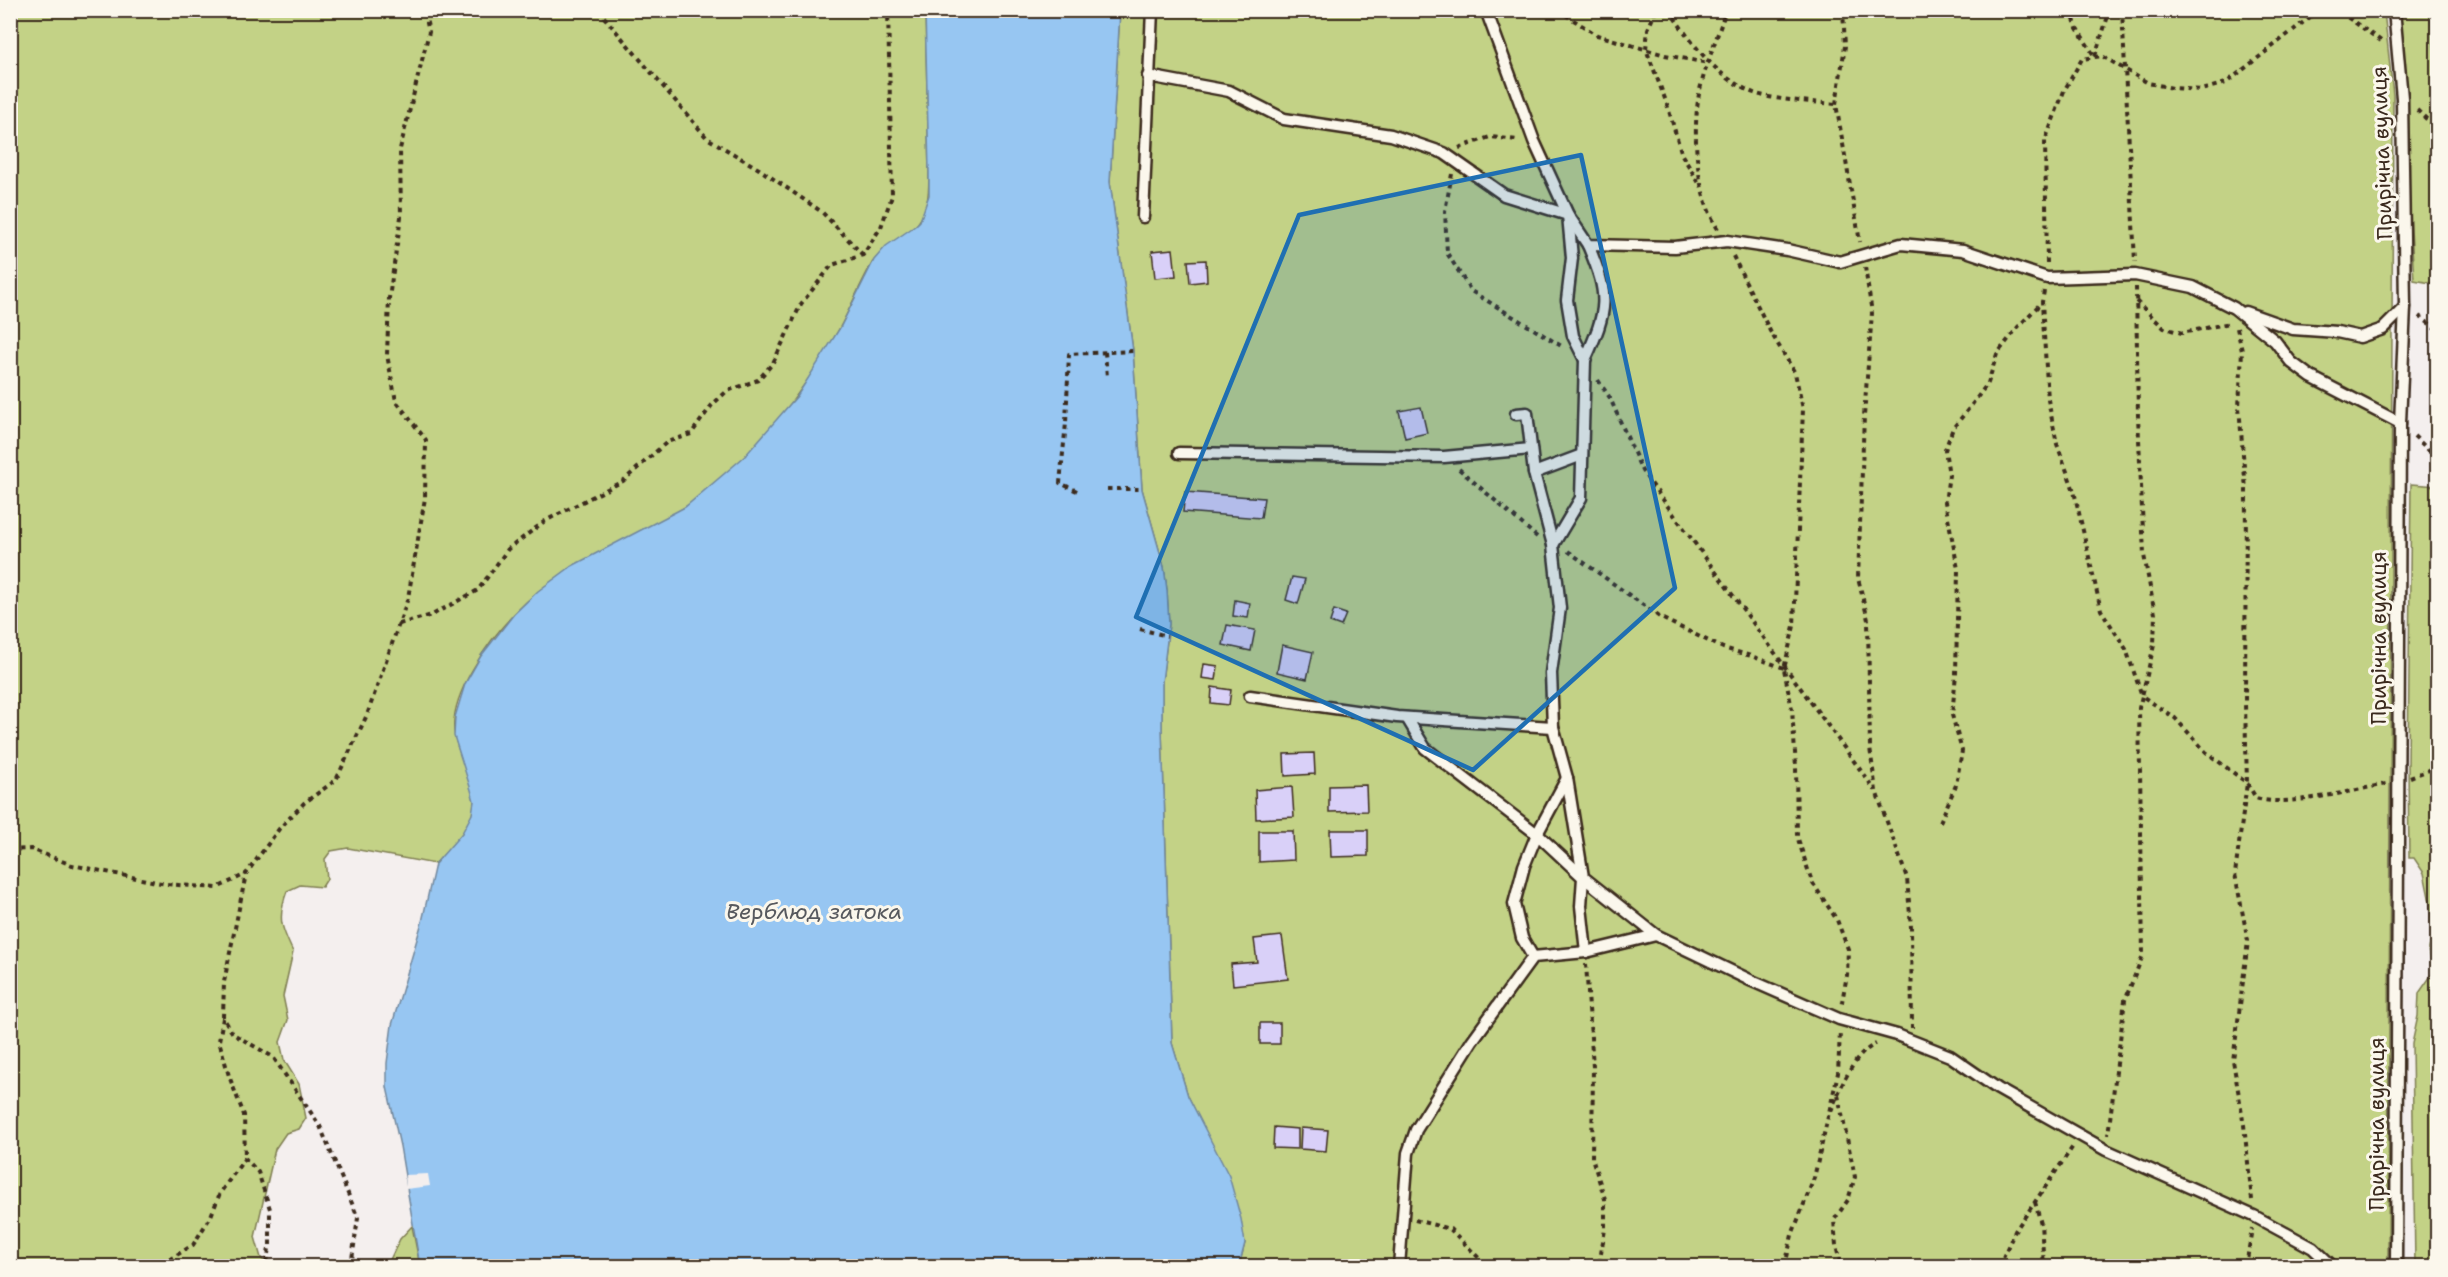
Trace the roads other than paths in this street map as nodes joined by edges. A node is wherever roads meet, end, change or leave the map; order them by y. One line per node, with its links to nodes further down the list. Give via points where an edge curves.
1 (1152, 10): 4 (lane)
2 (1486, 10): 5 (lane, via 1534,141)
3 (2394, 10): 8 (lane, Прирічна вулиця, via 2402,98)
4 (1148, 76): 5 (lane, via 1229,92 1284,119 1390,135 1444,153 1504,195); 6 (lane)
5 (1568, 215): 7 (lane); 10 (lane, via 1572,258 1567,300 1573,336)
6 (1143, 217)
7 (1588, 244): 9 (lane, via 1675,247 1727,241 1840,262 1901,244 1963,250 2047,278 2135,275 2193,287); 10 (lane, via 1601,276 1605,302)
8 (2405, 307): 9 (lane, via 2383,329 2360,337 2293,329); 12 (lane, Прирічна вулиця)
9 (2234, 308): 12 (lane, via 2275,340 2291,362 2311,377)
10 (1585, 360): 15 (lane)
11 (1516, 414): 13 (lane, via 1527,413)
12 (2400, 423): 29 (lane, Прирічна вулиця)
13 (1531, 449): 14 (lane, via 1444,457); 16 (lane)
14 (1179, 453)
15 (1582, 455): 16 (lane); 17 (lane, via 1581,498)
16 (1534, 473): 17 (lane)
17 (1553, 545): 20 (lane, via 1560,608 1551,673)
18 (1250, 696): 19 (lane)
19 (1407, 718): 20 (lane); 22 (lane, via 1425,748)
20 (1553, 727): 21 (lane)
21 (1567, 778): 22 (lane); 23 (lane)
22 (1537, 834): 23 (lane); 26 (lane, via 1514,904 1522,938)
23 (1583, 877): 24 (lane); 25 (lane, via 1581,906)
24 (1656, 935): 25 (lane); 28 (lane, via 1839,1019 1897,1035 1950,1056 1998,1089 2106,1150 2254,1216 2313,1248)
25 (1586, 952): 26 (lane)
26 (1533, 957): 27 (lane, via 1472,1041 1416,1130 1408,1153)
27 (1399, 1266)
28 (2332, 1266)
29 (2396, 1266)

